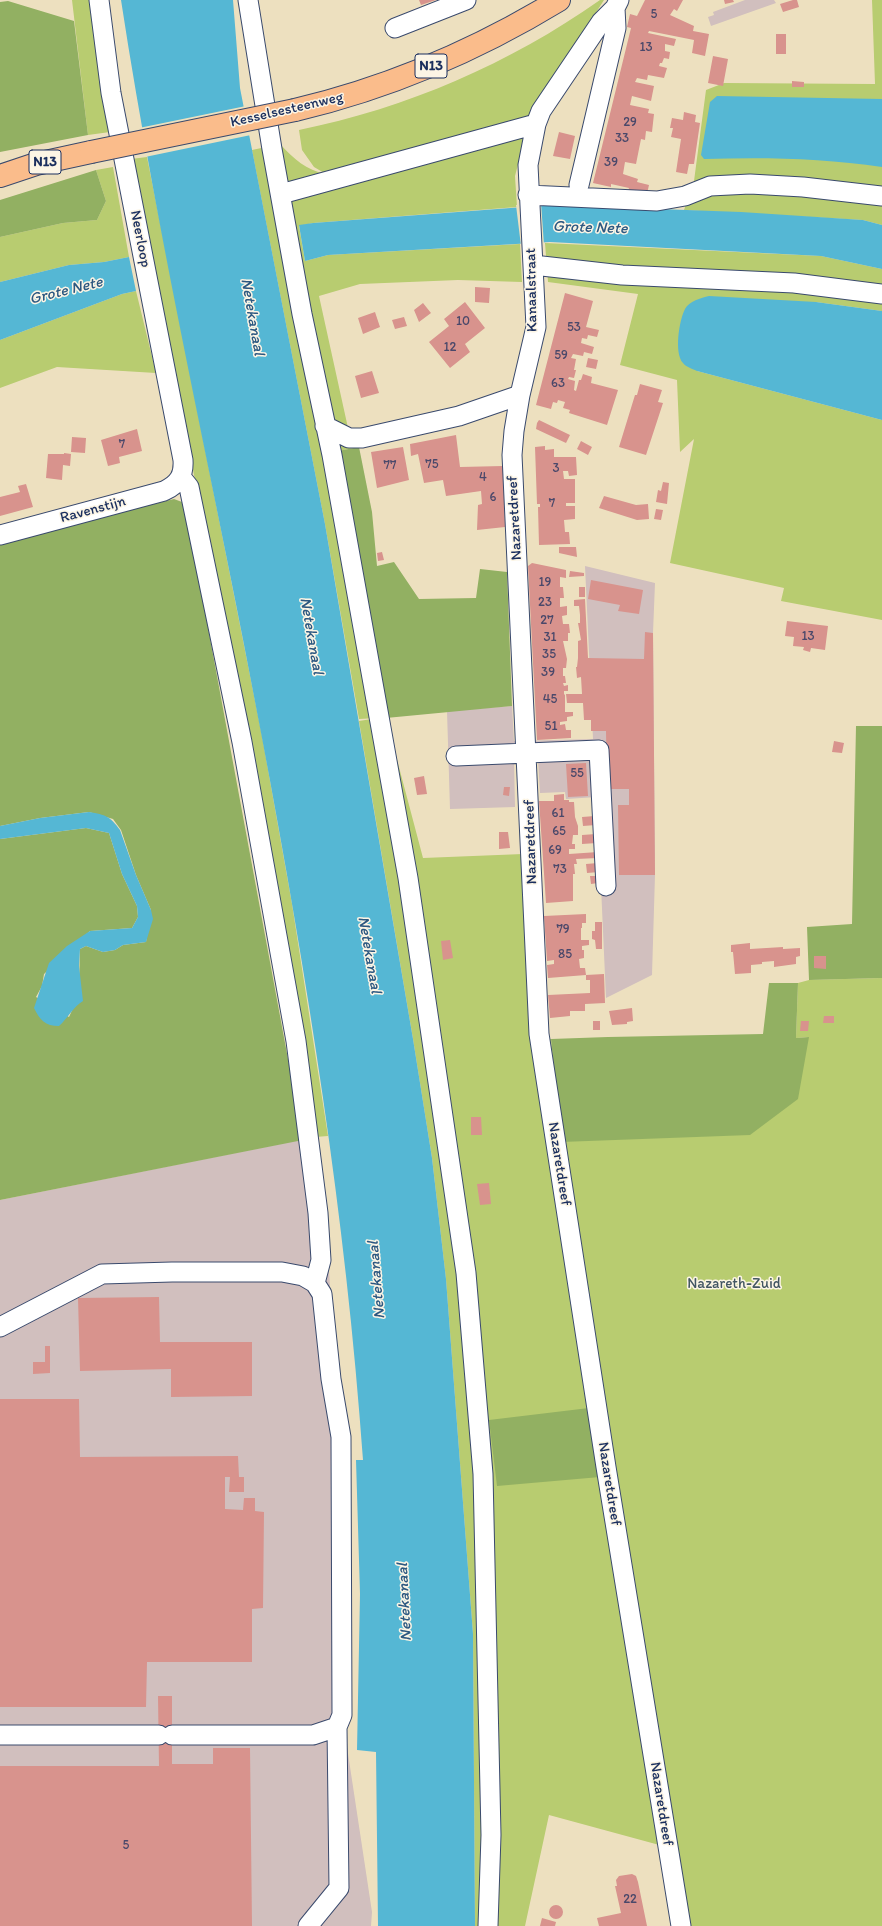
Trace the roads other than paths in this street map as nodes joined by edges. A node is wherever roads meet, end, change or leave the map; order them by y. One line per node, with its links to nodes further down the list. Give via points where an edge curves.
1 (99, 0): 19 (street, Neerloop, via 111,93 183,460)
2 (248, 0): 12 (street)
3 (466, 0): 6 (street)
4 (559, 0): 10 (main road, Kesselsesteenweg / N13, bridge, via 509,29 425,68 330,101 36,164)
5 (617, 4): 7 (street, Kanaalstraat, via 601,22); 8 (street, Kanaalstraat, via 616,28)
6 (395, 28)
7 (580, 54): 8 (street, via 589,53); 9 (street, Kanaalstraat, via 541,111)
8 (608, 61): 11 (street, Kanaalstraat)
9 (536, 124): 12 (street); 14 (street, Kanaalstraat, via 528,165)
10 (0, 176)
11 (579, 184)
12 (281, 194): 18 (street)
13 (882, 196): 14 (street, via 750,184 710,186 685,196 657,201)
14 (528, 198): 15 (street, Kanaalstraat)
15 (533, 257): 16 (street, via 622,275 794,283); 17 (street, Kanaalstraat, via 536,327)
16 (882, 294)
17 (520, 395): 18 (street, via 459,416 362,438 349,438); 21 (street, Nazaretdreef, via 512,455)
18 (325, 426): 29 (street, via 408,878 466,1273 483,1474 491,1835)
19 (181, 478): 20 (street, Ravenstijn, via 164,491); 24 (street, via 189,487 193,504 242,742 296,1041 318,1213 321,1260)
20 (0, 535)
21 (527, 753): 22 (street); 23 (street, via 599,750); 30 (street, Nazaretdreef, via 539,1034)
22 (456, 756)
23 (606, 886)
24 (316, 1283): 25 (street, via 303,1276 282,1272 102,1274); 26 (street, via 322,1294 331,1379 341,1437 342,1715)
25 (0, 1327)
26 (337, 1727): 27 (street, via 313,1735); 28 (street, via 339,1888)
27 (0, 1735)
28 (308, 1926)
29 (488, 1926)
30 (681, 1926)

